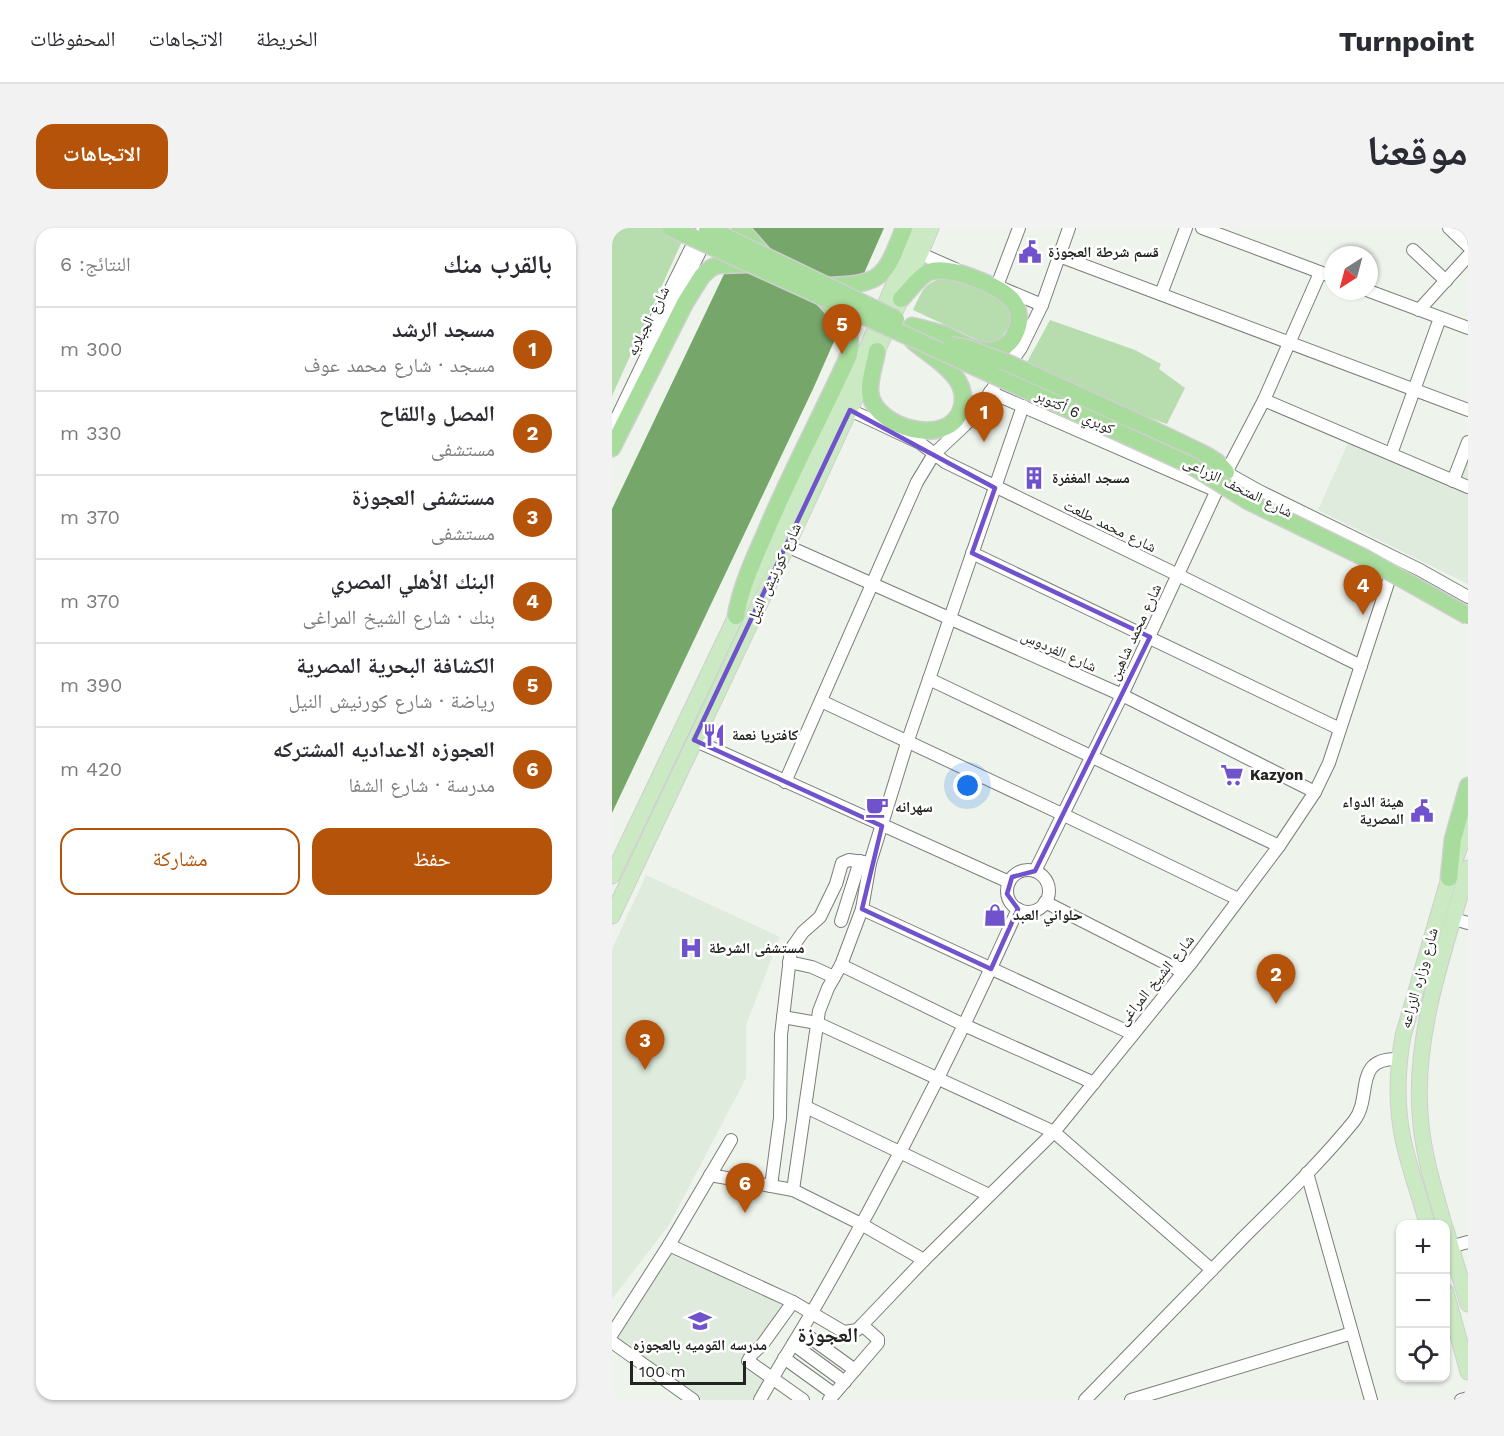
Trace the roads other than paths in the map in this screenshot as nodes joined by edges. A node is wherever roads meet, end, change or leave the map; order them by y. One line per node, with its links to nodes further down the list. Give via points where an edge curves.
1 (671, 228): 20 (highway, كوبري 6 أكتوبر, bridge)
2 (701, 228): 45 (street, شارع الجبلايه, via 645,339)
3 (707, 228): 17 (highway, كوبري 6 أكتوبر, bridge)
4 (713, 228): 46 (street, شارع الجبلايه)
5 (740, 228): 17 (highway)
6 (904, 228): 25 (highway, via 884,272 875,279)
7 (917, 228): 63 (main road, شارع كورنيش النيل, via 868,346)
8 (931, 228): 16 (main road, شارع كورنيش النيل)
9 (1019, 228): 24 (street)
10 (1069, 228): 18 (street)
11 (1186, 228): 26 (street)
12 (1202, 228): 21 (street)
13 (1449, 228): 14 (street)
14 (1468, 246)
15 (1413, 250): 23 (street)
16 (921, 254): 24 (street); 28 (main road, شارع كورنيش النيل)
17 (764, 255): 25 (highway, كوبري 6 أكتوبر, bridge)
18 (1059, 256): 26 (street); 29 (street)
19 (1468, 256): 23 (street)
20 (749, 264): 25 (highway, كوبري 6 أكتوبر, bridge); 48 (highway, via 718,265 702,276)
21 (1320, 273): 22 (street); 34 (street, شارع محمد شاهين)
22 (1324, 274)
23 (1446, 281): 30 (street)
24 (1000, 290): 28 (highway, via 971,277 935,271 926,274); 29 (street); 33 (highway, bridge, via 1012,300 1019,318 1014,338 998,350 977,349 942,334)
25 (825, 291): 33 (highway, كوبري 6 أكتوبر, bridge); 63 (highway, via 851,336 851,345 746,577)
26 (1161, 294): 34 (street)
27 (1378, 294): 30 (street)
28 (901, 299): 37 (main road, شارع كورنيش النيل)
29 (1042, 305): 38 (street)
30 (1419, 310): 31 (street)
31 (1440, 318): 32 (street); 39 (street)
32 (1468, 328)
33 (910, 331): 35 (highway, كوبري 6 أكتوبر); 36 (highway, كوبري 6 أكتوبر, bridge); 37 (highway, bridge, via 962,388 963,405 956,419 943,429 927,431 903,426 892,421 875,403 870,392)
34 (1289, 342): 39 (street); 41 (street, شارع محمد شاهين)
35 (951, 345): 51 (highway, bridge, via 1010,364 1135,421 1206,455); 61 (highway, كوبري 6 أكتوبر, bridge, via 1200,461 1252,494)
36 (931, 346): 53 (highway, bridge, via 963,368 1191,473); 64 (highway, كوبري 6 أكتوبر, bridge, via 1190,465 1248,501 1363,557)
37 (877, 351): 43 (main road, شارع كورنيش النيل)
38 (1008, 367): 40 (street); 51 (street, شارع المتحف الزراعى)
39 (1415, 390): 44 (street); 50 (street)
40 (990, 392): 42 (street, شارع المتحف الزراعى); 49 (street, via 965,425)
41 (1264, 400): 50 (street); 51 (street, شارع محمد شاهين)
42 (1023, 406): 53 (street, شارع المتحف الزراعى); 55 (street)
43 (850, 410): 49 (street, شارع محمد طلعت, via 920,443); 56 (main road, شارع كورنيش النيل)
44 (1468, 410)
45 (612, 418)
46 (612, 428)
47 (1468, 442): 52 (street)
48 (612, 448)
49 (934, 454): 55 (street, شارع محمد طلعت); 60 (street, via 917,482)
50 (1391, 454): 52 (street)
51 (1226, 472): 53 (street, شارع محمد شاهين); 61 (street, شارع المتحف الزراعى, via 1420,570)
52 (1453, 481): 54 (street)
53 (1211, 487): 58 (street, شارع محمد شاهين); 59 (street, شارع المتحف الزراعى, via 1277,524)
54 (1468, 487)
55 (995, 488): 57 (street); 58 (street, شارع محمد طلعت)
56 (787, 546): 60 (street, شارع الفردوس); 72 (main road, شارع كورنيش النيل)
57 (972, 553): 65 (street); 66 (street)
58 (1178, 575): 66 (street, شارع محمد شاهين); 67 (street, شارع محمد طلعت)
59 (1390, 577): 62 (street, شارع المتحف الزراعى); 67 (street, شارع الشيخ المراغى)
60 (873, 585): 65 (street, شارع الفردوس); 70 (street)
61 (1466, 600): 62 (street)
62 (1451, 609): 64 (street, شارع المتحف الزراعى)
63 (736, 616): 85 (main road, شارع كورنيش النيل)
64 (1468, 617)
65 (949, 619): 68 (street); 69 (street, شارع الفردوس)
66 (1150, 637): 69 (street, شارع محمد شاهين); 71 (street)
67 (1360, 666): 71 (street, شارع الشيخ المراغى)
68 (929, 679): 73 (street); 74 (street)
69 (1122, 695): 74 (street, شارع محمد شاهين); 77 (street, شارع الفردوس)
70 (821, 701): 73 (street); 75 (street)
71 (1340, 729): 77 (street, شارع الشيخ المراغى)
72 (694, 740): 75 (street); 94 (main road, شارع كورنيش النيل)
73 (908, 743): 78 (street); 80 (street)
74 (1093, 756): 78 (street, شارع محمد شاهين); 81 (street)
75 (785, 782): 80 (street)
76 (1468, 786): 86 (highway, via 1453,839)
77 (1316, 792): 81 (street, شارع الشيخ المراغى)
78 (1064, 815): 84 (street, شارع محمد شاهين); 89 (street)
79 (1468, 823): 86 (main road, شارع وزاره الزراعه)
80 (882, 826): 82 (street); 87 (street)
81 (1279, 846): 89 (street, شارع الشيخ المراغى)
82 (865, 862): 88 (street, via 842,863); 90 (street); 92 (street)
83 (1468, 868): 96 (main road, شارع وزاره الزراعه)
84 (1035, 871): 87 (street, via 1017,873); 91 (street, via 1046,881)
85 (612, 876)
86 (1449, 878): 107 (main road, شارع وزاره الزراعه)
87 (1009, 882): 93 (street, via 1010,900)
88 (829, 897): 90 (street); 97 (street, via 817,921 794,942)
89 (1238, 899): 100 (street, شارع الشيخ المراغى)
90 (847, 901): 92 (street); 95 (street)
91 (1046, 902): 93 (street, via 1030,912); 100 (street)
92 (862, 907): 98 (street); 99 (street)
93 (1018, 909): 99 (street)
94 (612, 916)
95 (841, 921)
96 (1461, 921): 105 (main road, شارع وزاره الزراعه, via 1435,987)
97 (789, 962): 101 (street); 102 (street)
98 (841, 965): 101 (street); 104 (street)
99 (991, 969): 104 (street); 106 (street)
100 (1183, 972): 106 (street, شارع الشيخ المراغى)
101 (834, 977): 103 (street, via 822,999)
102 (783, 1017): 103 (street); 118 (street, via 780,1118)
103 (817, 1023): 110 (street); 112 (street)
104 (963, 1025): 110 (street); 111 (street)
105 (1427, 1027): 107 (main road, via 1419,1035); 109 (main road, شارع وزاره الزراعه)
106 (1133, 1034): 111 (street, شارع الشيخ المراغى)
107 (1403, 1036): 108 (main road, شارع وزاره الزراعه)
108 (1399, 1059): 109 (main road, via 1410,1063); 116 (street, via 1383,1061 1371,1070 1360,1113); 121 (main road, شارع وزاره الزراعه, via 1402,1138)
109 (1420, 1076): 122 (main road, شارع وزاره الزراعه, via 1422,1135)
110 (938, 1079): 113 (street); 115 (street)
111 (1094, 1083): 113 (street, شارع الشيخ المراغى)
112 (806, 1107): 115 (street); 119 (street)
113 (1054, 1132): 120 (street, شارع الشيخ المراغى); 128 (street)
114 (731, 1140): 117 (street)
115 (900, 1151): 120 (street); 123 (street)
116 (1307, 1173): 128 (street); 135 (street)
117 (710, 1175): 118 (street); 125 (street)
118 (771, 1185): 119 (street)
119 (793, 1190): 123 (street)
120 (988, 1196): 127 (street, شارع الشيخ المراغى)
121 (1426, 1220)
122 (1443, 1220)
123 (861, 1224): 127 (street); 132 (street)
124 (1468, 1242): 126 (street)
125 (669, 1245): 129 (street); 136 (street)
126 (1450, 1247): 130 (main road)
127 (924, 1260): 133 (street, شارع الشيخ المراغى)
128 (1212, 1270): 156 (street)
129 (793, 1302): 132 (street); 148 (street, via 749,1358 749,1362)
130 (1468, 1304)
131 (1450, 1307): 146 (main road)
132 (812, 1313): 133 (street, شارع الشيخ المراغى, via 844,1332); 134 (street)
133 (862, 1325): 145 (street, via 879,1342)
134 (801, 1331): 138 (street); 139 (street)
135 (1352, 1333): 157 (street); 158 (street)
136 (612, 1334)
137 (612, 1342): 153 (street)
138 (816, 1342): 140 (street); 142 (street)
139 (793, 1344): 140 (street); 141 (street)
140 (807, 1354): 143 (street); 144 (street)
141 (784, 1358): 144 (street); 148 (street)
142 (843, 1361): 145 (street); 147 (street)
143 (822, 1365): 147 (street); 149 (street)
144 (798, 1368): 149 (street)
145 (855, 1370): 150 (street)
146 (1468, 1372)
147 (834, 1374): 150 (street)
148 (772, 1378): 154 (street); 155 (street)
149 (812, 1379): 151 (street)
150 (845, 1382): 151 (street)
151 (832, 1397)
152 (1468, 1398): 159 (street)
153 (693, 1400)
154 (760, 1400)
155 (803, 1400)
156 (1085, 1400)
157 (1131, 1400)
158 (1371, 1400)
159 (1461, 1400)

